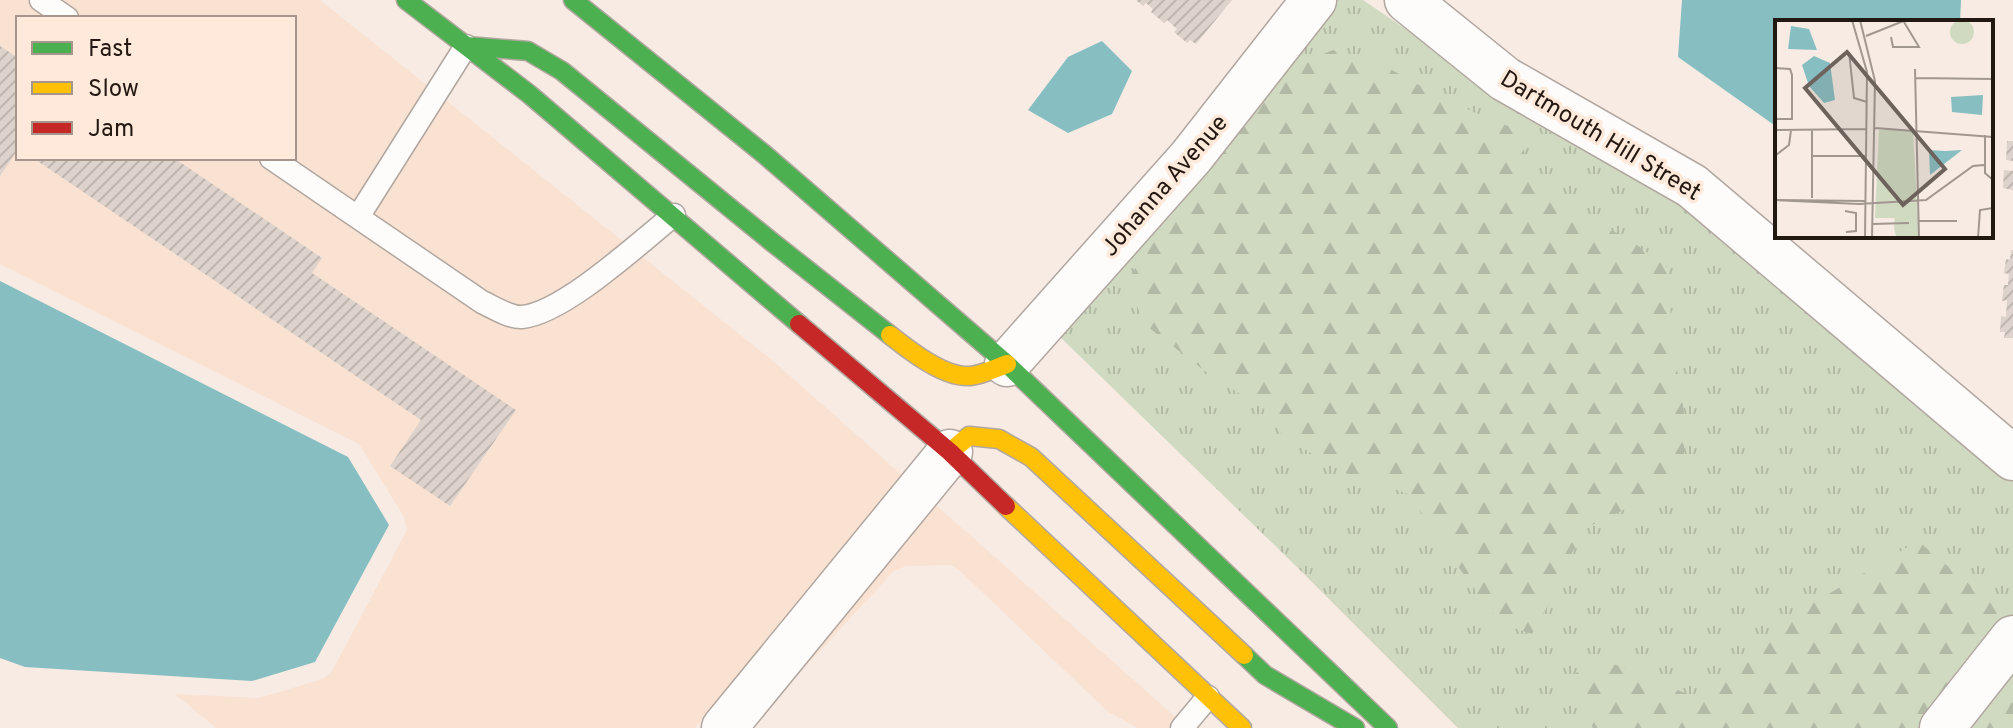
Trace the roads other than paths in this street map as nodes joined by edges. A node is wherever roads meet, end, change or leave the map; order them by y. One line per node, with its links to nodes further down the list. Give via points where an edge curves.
1 (41, 0): 6 (lane)
2 (406, 0): 7 (main road)
3 (573, 0): 11 (main road, via 764,154)
4 (1314, 0): 11 (street, Johanna Avenue, via 1191,157)
5 (1407, 0): 13 (street, Dartmouth Hill Street, via 1505,79 1692,186)
6 (64, 16)
7 (466, 46): 9 (main road); 10 (lane); 11 (main road, via 528,51 562,71 919,358 969,376)
8 (274, 160): 10 (lane)
9 (674, 215): 10 (lane, via 596,279 544,312 518,318 482,302); 12 (main road)
10 (358, 217)
11 (1007, 364): 20 (main road)
12 (950, 452): 15 (main road); 16 (street); 19 (main road, via 969,436 999,439 1031,457 1265,675)
13 (2013, 458)
14 (2013, 638): 21 (street)
15 (1208, 697): 17 (lane); 18 (main road)
16 (724, 728)
17 (1182, 728)
18 (1242, 728)
19 (1355, 728)
20 (1388, 728)
21 (1942, 728)

